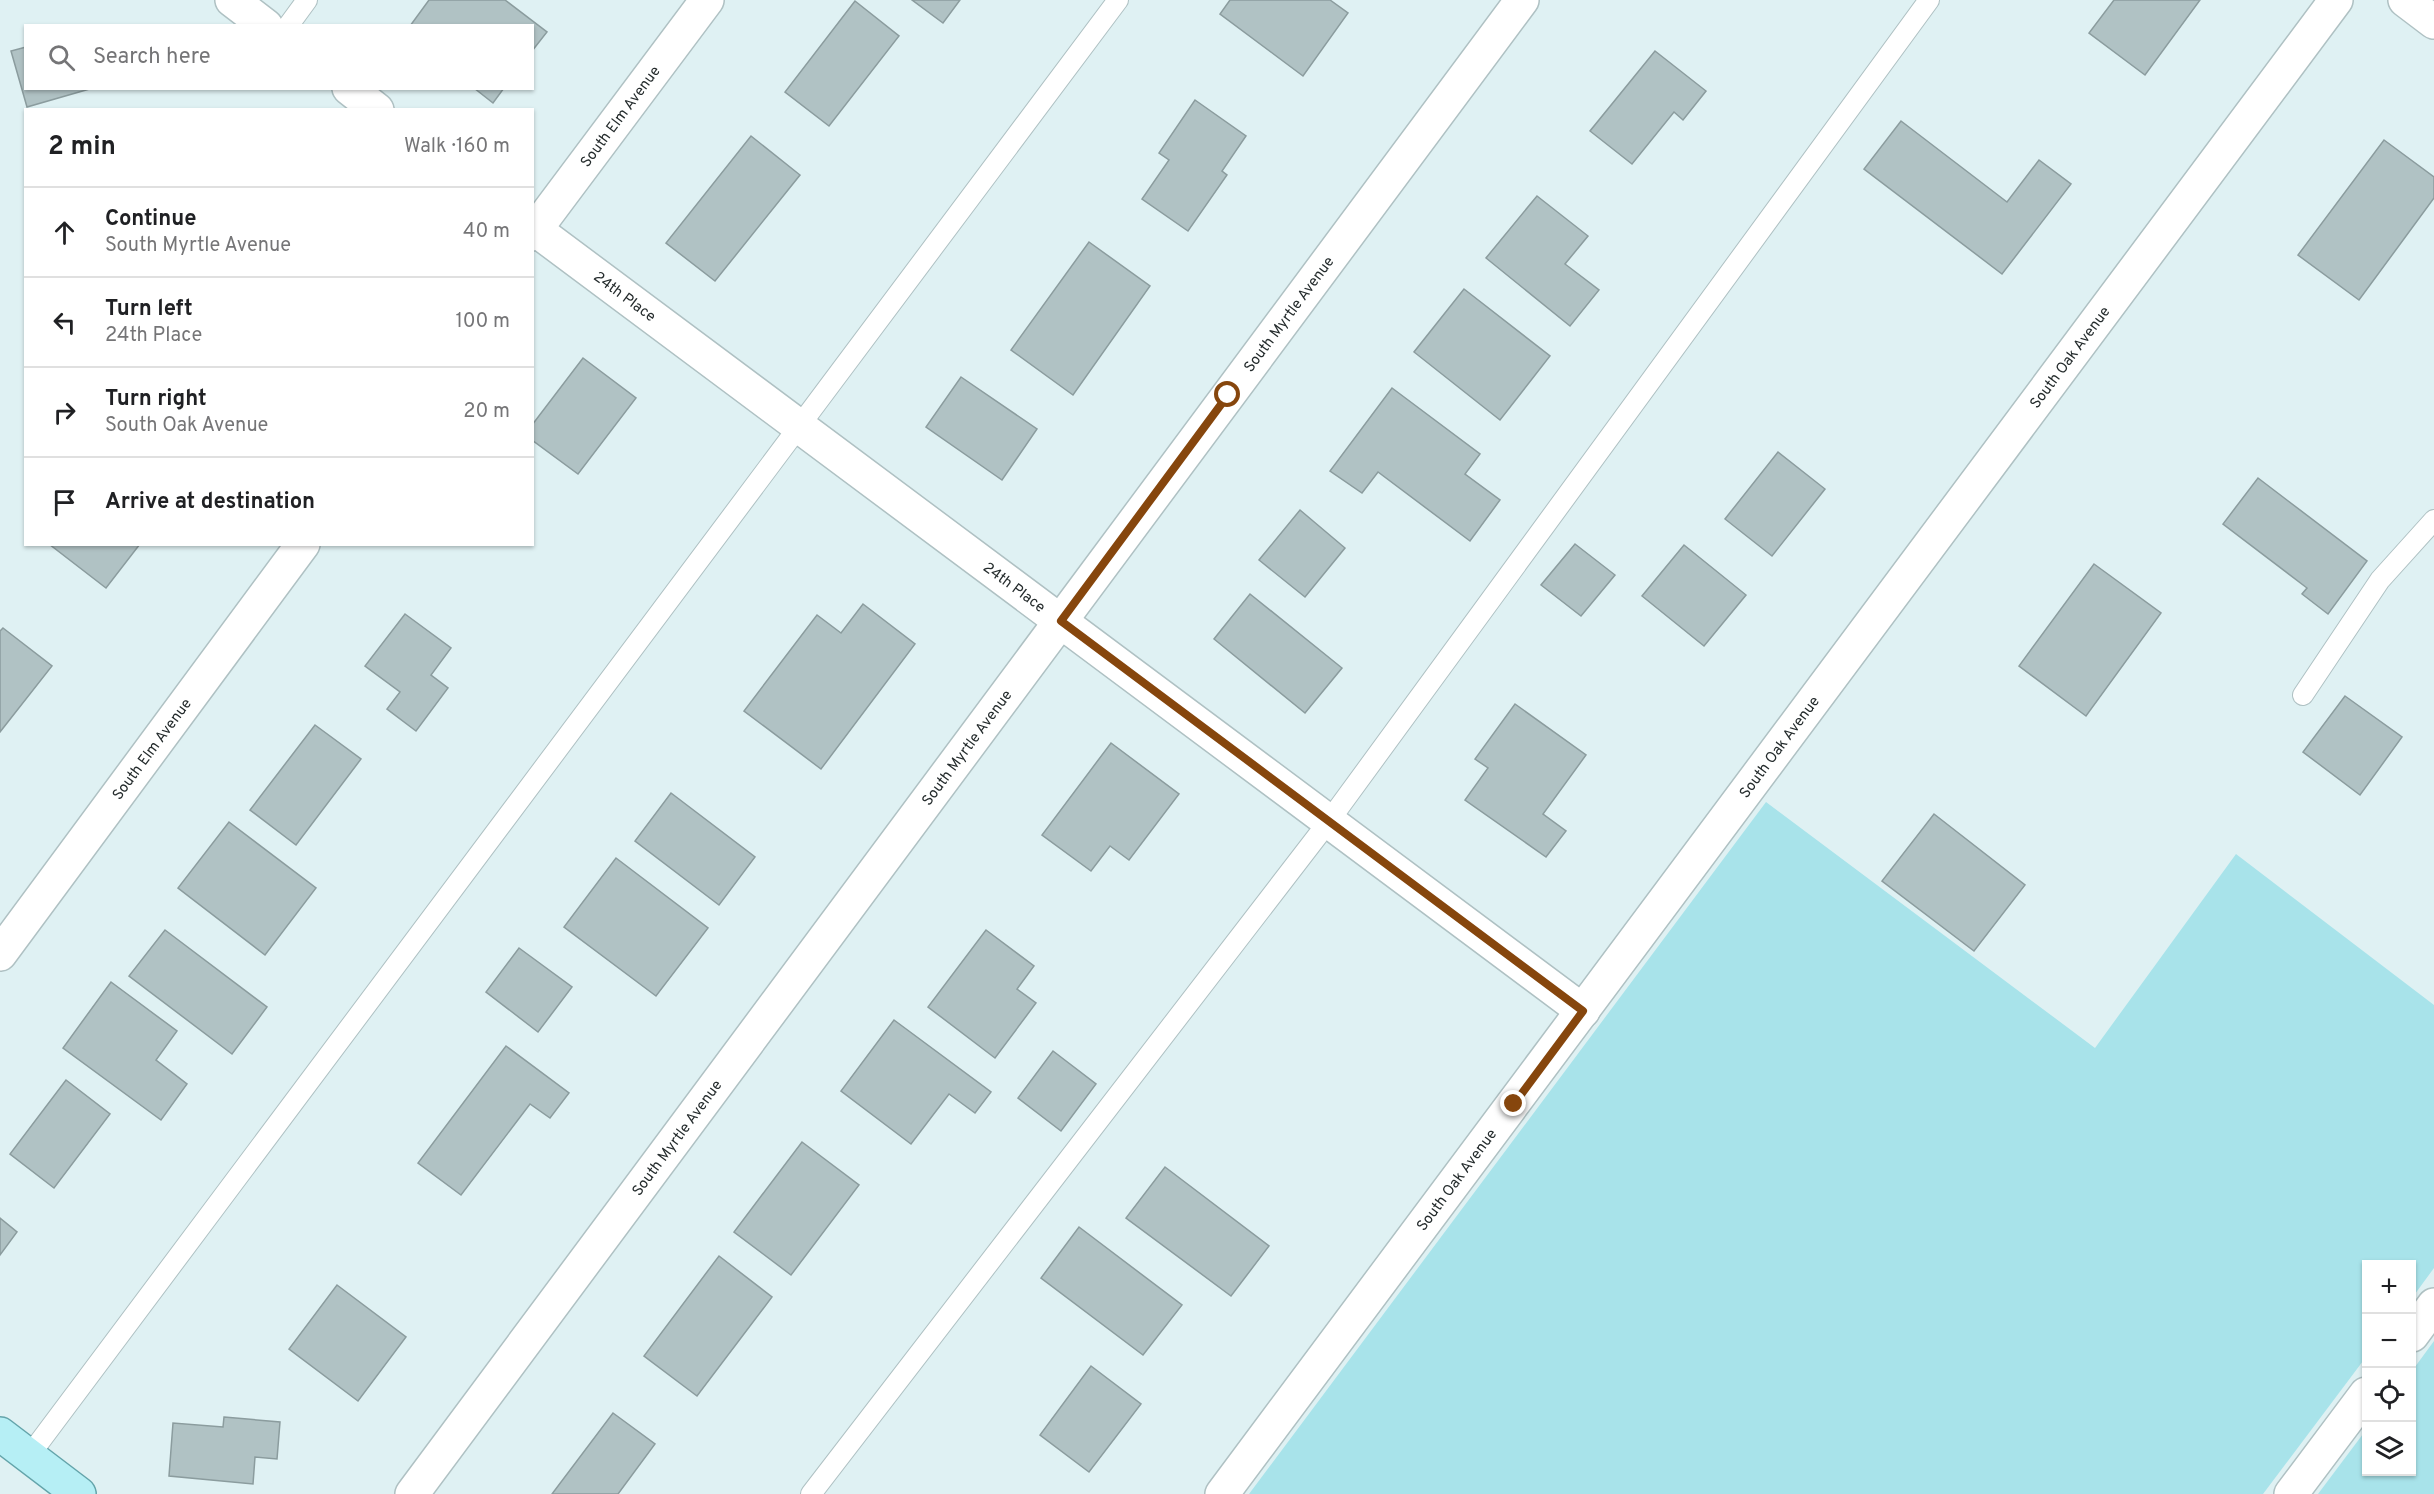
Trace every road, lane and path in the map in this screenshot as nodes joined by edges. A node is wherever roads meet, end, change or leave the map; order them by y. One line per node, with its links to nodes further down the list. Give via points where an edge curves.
1 (232, 0): 10 (street)
2 (307, 0): 11 (lane)
3 (707, 0): 14 (street, South Elm Avenue)
4 (1118, 0): 15 (lane)
5 (1522, 0): 18 (street, South Myrtle Avenue)
6 (1929, 0): 20 (lane)
7 (2336, 0): 22 (street, South Oak Avenue)
8 (2405, 0): 9 (street)
9 (2434, 22)
10 (263, 24)
11 (289, 24)
12 (352, 90): 13 (street)
13 (374, 108)
14 (534, 230): 15 (street, 24th Place)
15 (798, 425): 18 (street, 24th Place); 27 (lane)
16 (2434, 520): 19 (lane, via 2379,580)
17 (302, 546): 21 (street, South Elm Avenue)
18 (1061, 621): 20 (street, 24th Place); 29 (street, South Myrtle Avenue)
19 (2303, 695)
20 (1329, 821): 22 (street, 24th Place); 30 (lane)
21 (0, 954)
22 (1583, 1011): 31 (street, South Oak Avenue)
23 (2434, 1305): 24 (street)
24 (2416, 1330)
25 (2362, 1401): 32 (street)
26 (0, 1434): 27 (main road)
27 (29, 1456): 28 (main road)
28 (79, 1494)
29 (412, 1494)
30 (811, 1494)
31 (1222, 1494)
32 (2291, 1494)

